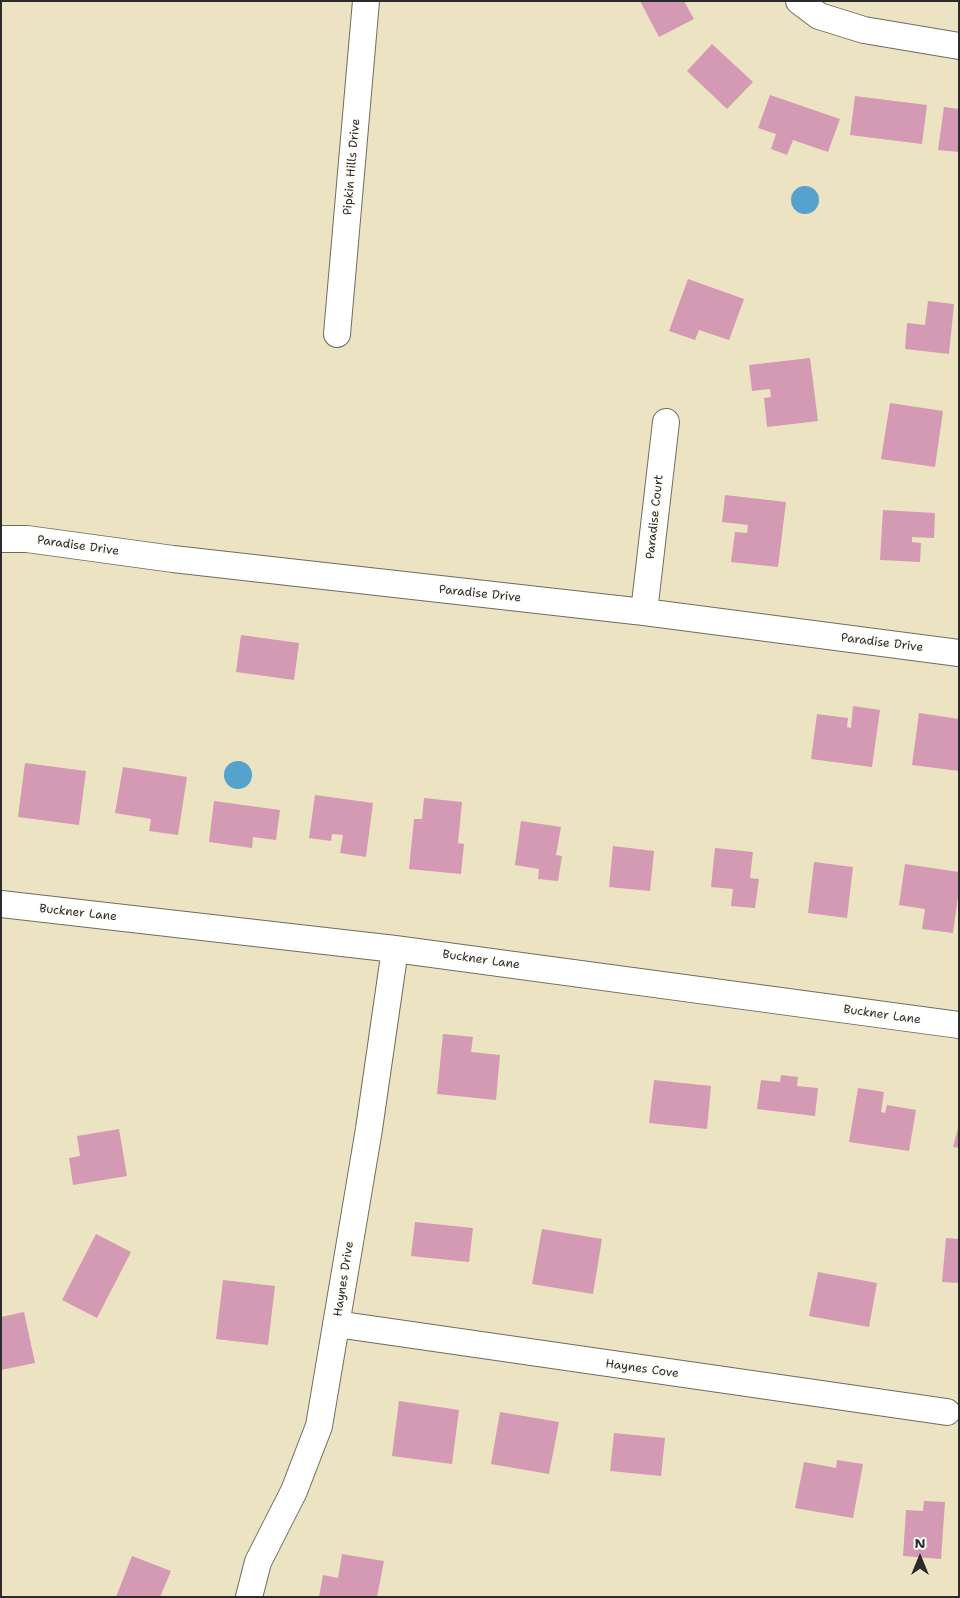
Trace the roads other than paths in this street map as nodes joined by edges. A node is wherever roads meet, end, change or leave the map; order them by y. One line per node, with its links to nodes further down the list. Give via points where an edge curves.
1 (366, 1): 4 (street, Pipkin Hills Drive)
2 (799, 1): 3 (street, via 819,16 864,30)
3 (959, 46)
4 (337, 334)
5 (666, 422): 7 (street, Paradise Court)
6 (1, 539): 7 (street, Paradise Drive, via 27,539 174,559)
7 (644, 612): 8 (street, Paradise Drive)
8 (959, 653)
9 (1, 904): 10 (street, Buckner Lane)
10 (395, 949): 11 (street, Buckner Lane); 12 (street, Haynes Drive)
11 (959, 1025)
12 (336, 1324): 13 (street, Haynes Cove); 14 (street, Haynes Drive, via 319,1426 294,1491 258,1562)
13 (947, 1412)
14 (249, 1597)

